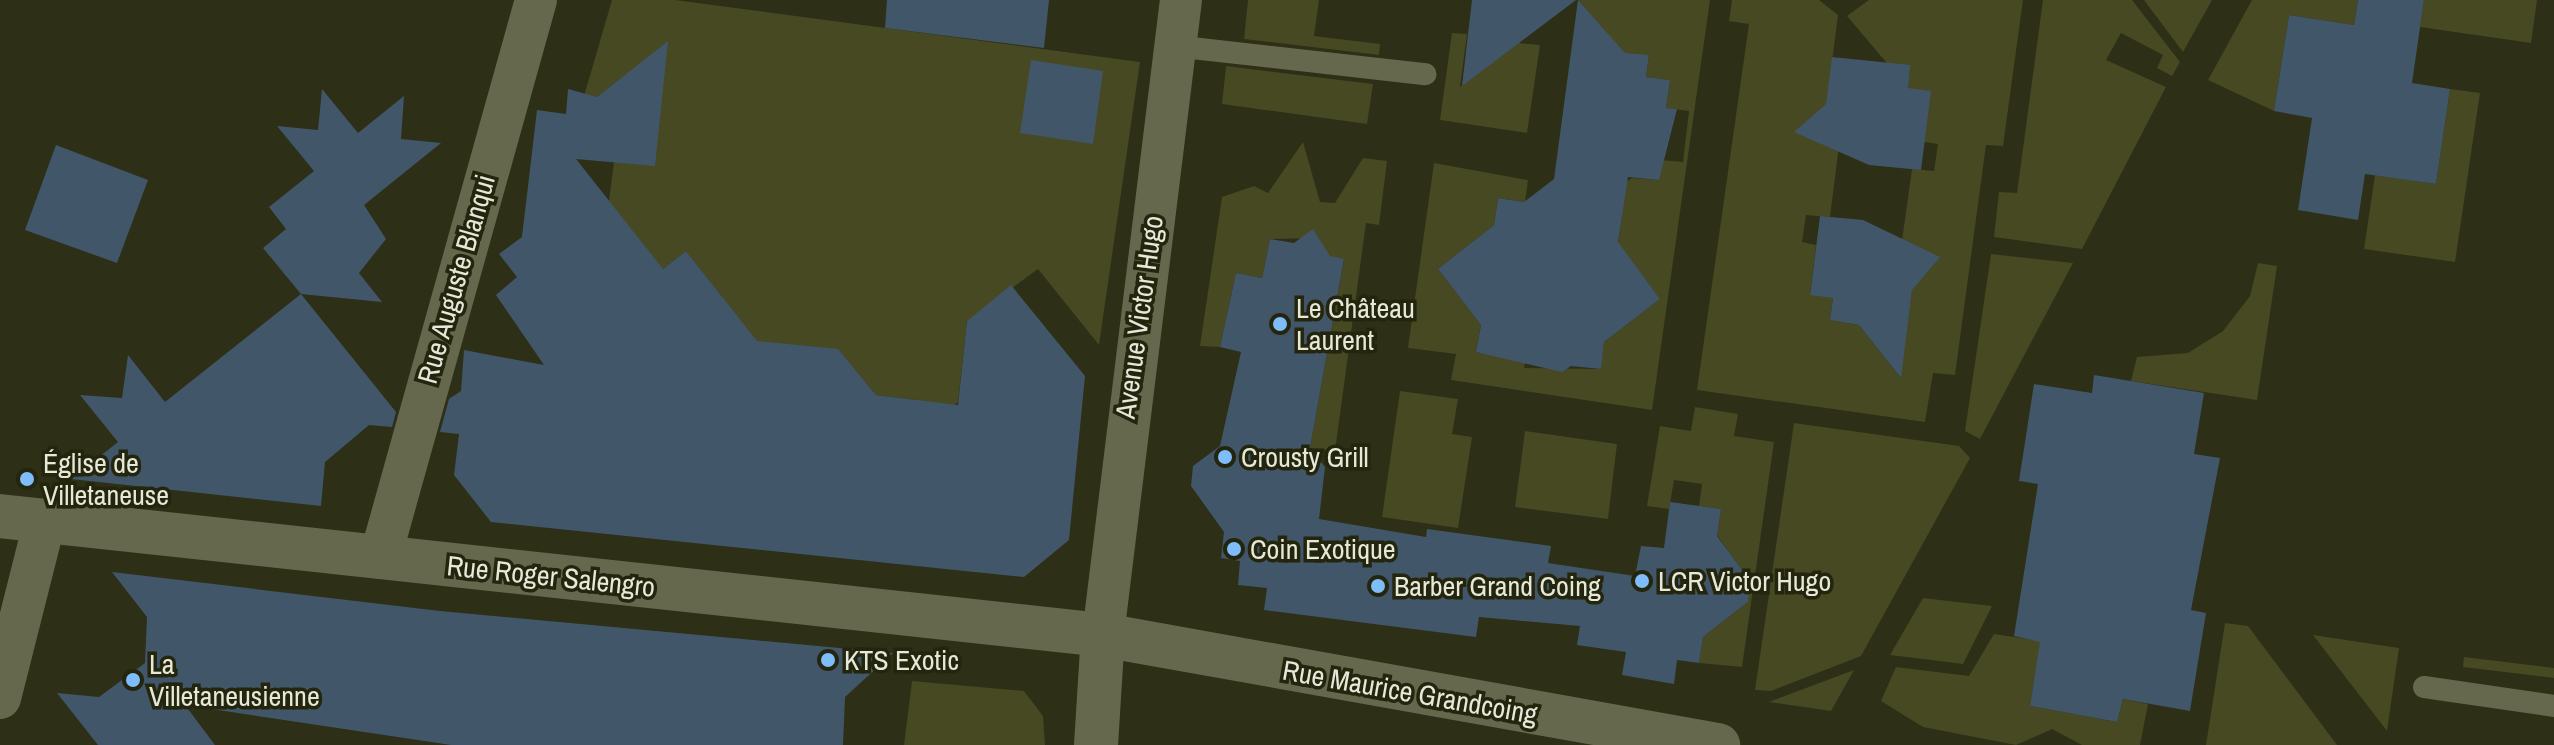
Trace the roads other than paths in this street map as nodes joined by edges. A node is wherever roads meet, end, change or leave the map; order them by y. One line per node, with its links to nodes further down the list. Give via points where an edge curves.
1 (536, 0): 7 (street, Rue Auguste Blanqui)
2 (1181, 0): 3 (street, Avenue Victor Hugo)
3 (1174, 46): 4 (lane); 8 (street, Avenue Victor Hugo)
4 (1425, 74)
5 (0, 516): 6 (street, Rue Roger Salengro)
6 (45, 520): 7 (street, Rue Roger Salengro); 10 (street)
7 (380, 558): 8 (street, Rue Roger Salengro)
8 (1103, 635): 12 (street); 13 (street, Rue Maurice Grandcoing)
9 (2424, 687): 11 (lane)
10 (0, 698)
11 (2554, 706)
12 (1096, 745)
13 (1718, 745)

